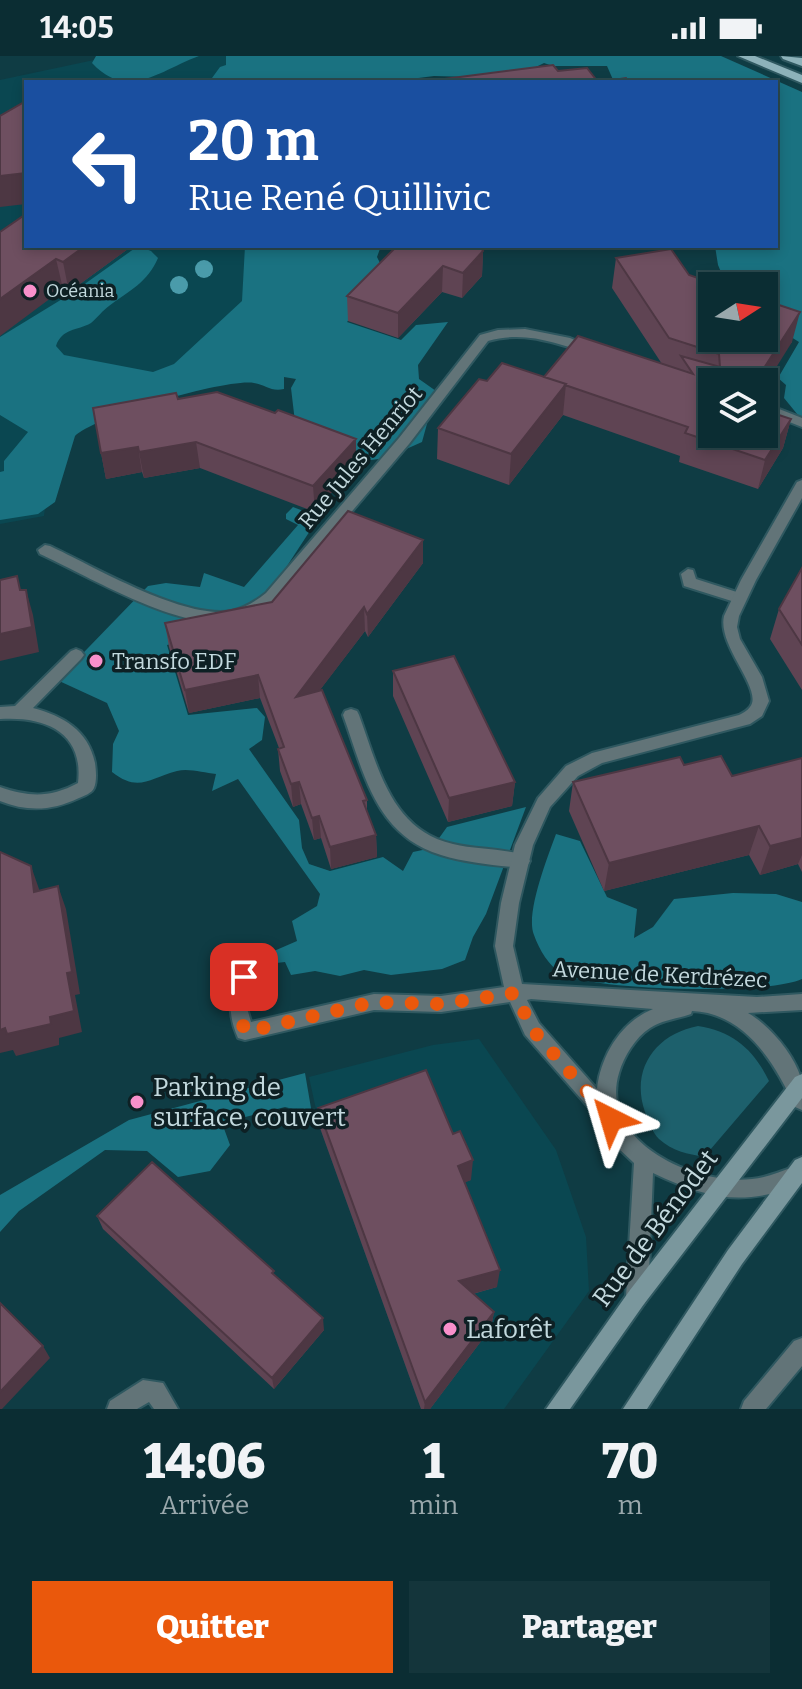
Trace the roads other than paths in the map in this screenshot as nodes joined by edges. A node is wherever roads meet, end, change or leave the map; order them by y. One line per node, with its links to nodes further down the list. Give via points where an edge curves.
1 (744, 56): 4 (main road)
2 (787, 56): 3 (main road)
3 (802, 62)
4 (802, 79)
5 (610, 356): 9 (street, Rue Jules Henriot, via 526,331 484,338 271,597 249,612 200,616)
6 (778, 413): 7 (street)
7 (802, 423)
8 (802, 485): 11 (street)
9 (45, 550)
10 (688, 574): 11 (street, via 689,582)
11 (738, 598): 17 (street, via 729,630 761,695 758,714 585,762 544,803)
12 (76, 655): 13 (street)
13 (20, 711): 14 (street); 16 (street, via 78,736 91,770 86,787 49,803 30,805)
14 (0, 713)
15 (351, 715): 17 (street, via 380,791 411,833 458,851)
16 (0, 794)
17 (521, 861): 19 (street, via 504,946)
18 (244, 977): 19 (street, Avenue de Kerdrézec, via 238,1008 245,1032 374,1002 441,1004)
19 (515, 993): 21 (street, Avenue de Kerdrézec); 23 (street, via 532,1029)
20 (802, 1002): 21 (street, Avenue de Kerdrézec)
21 (703, 1003): 22 (street, via 726,1010 760,1032); 23 (street, via 657,1015 627,1035 607,1076)
22 (800, 1091): 26 (street, Rue de Bénodet)
23 (611, 1119): 24 (street)
24 (644, 1159): 26 (street); 27 (street)
25 (798, 1172): 26 (street, via 752,1189); 32 (street)
26 (721, 1187): 27 (street, Rue de Bénodet)
27 (637, 1297): 31 (street, Rue de Bénodet)
28 (802, 1349): 33 (street)
29 (118, 1409): 30 (street, via 143,1391 155,1391)
30 (167, 1409)
31 (557, 1409)
32 (634, 1409)
33 (752, 1409)

